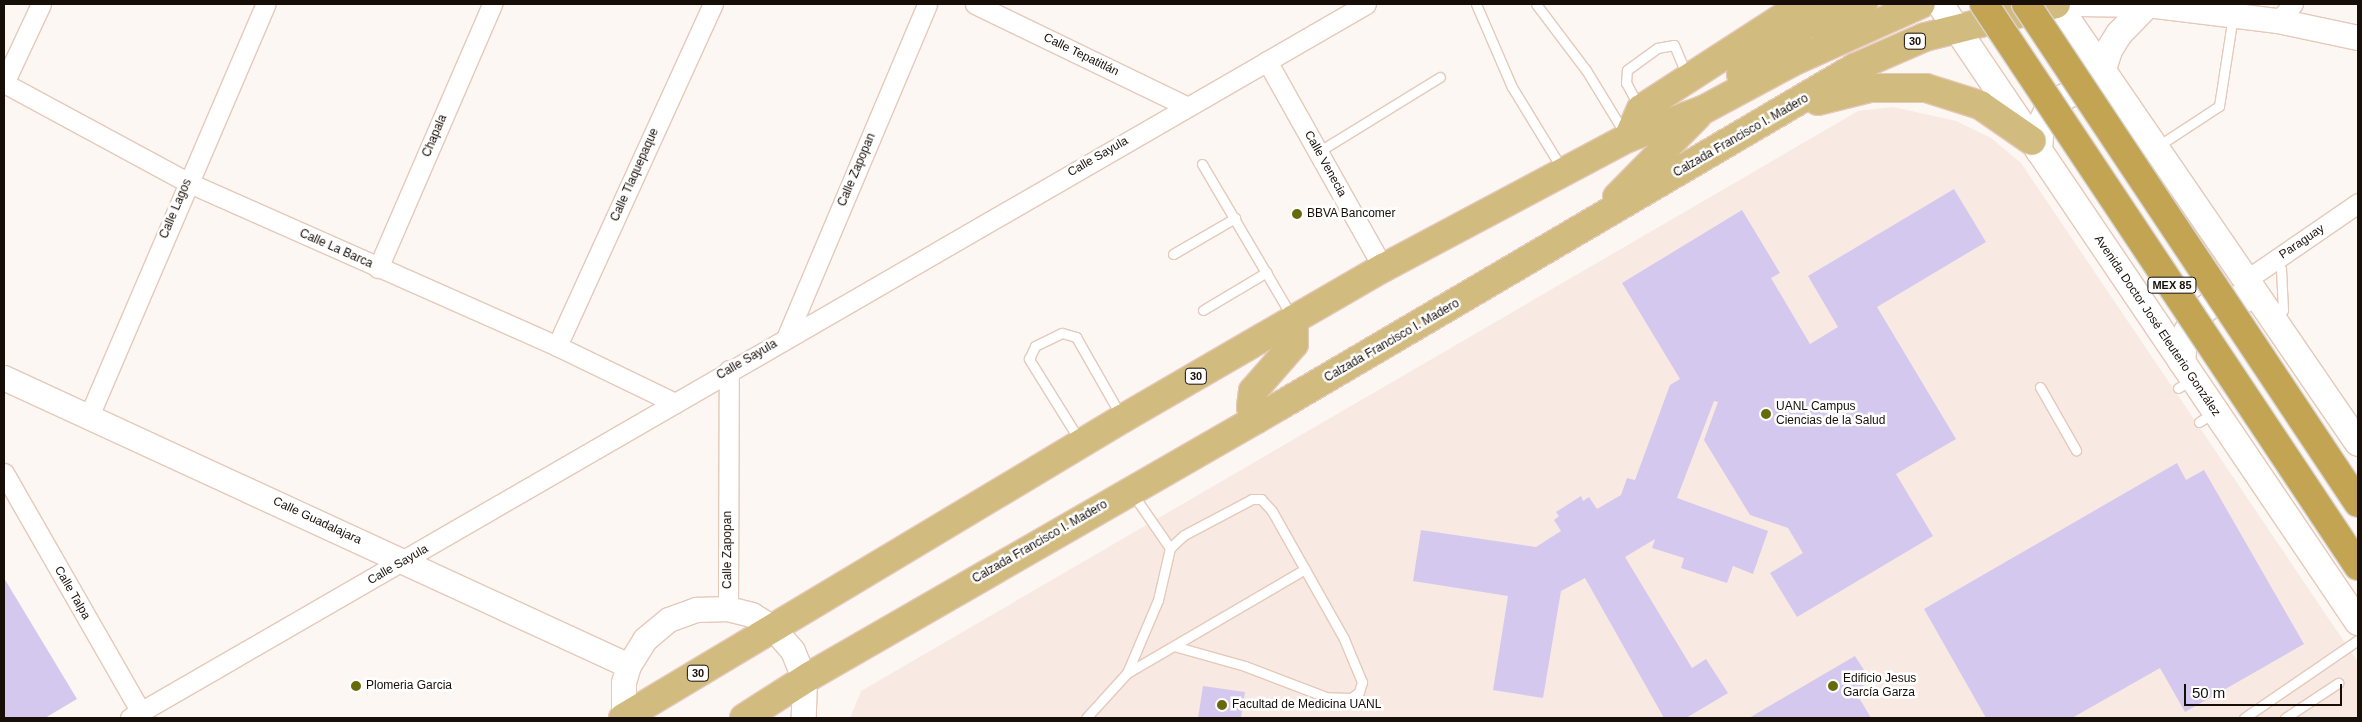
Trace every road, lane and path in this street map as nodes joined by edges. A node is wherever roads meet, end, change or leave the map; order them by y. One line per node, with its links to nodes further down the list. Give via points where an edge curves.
1 (41, 4): 29 (street)
2 (266, 4): 41 (street, Calle Lagos)
3 (492, 4): 47 (street, Chapala)
4 (712, 4): 55 (street, Calle Tlaquepaque)
5 (927, 4): 54 (street, Calle Zapopan)
6 (975, 4): 30 (street, Calle Tepatitlán)
7 (1366, 4): 24 (street, Calle Sayula)
8 (1476, 4): 40 (lane, via 1512,88)
9 (1536, 4): 35 (lane, via 1586,70)
10 (1803, 4): 28 (main road)
11 (1832, 4): 34 (main road, via 1734,80)
12 (1864, 4): 25 (main road)
13 (1921, 4): 25 (main road, 30)
14 (1940, 4): 22 (main road, Avenida Doctor José Eleuterio González)
15 (1984, 4): 72 (highway, MEX 85, bridge)
16 (2026, 4): 69 (highway, MEX 85, bridge)
17 (2057, 4): 22 (main road, Calzada Francisco I. Madero / 30); 26 (main road)
18 (2078, 4): 19 (street)
19 (2146, 4): 21 (street); 26 (main road, via 2119,34)
20 (2286, 12): 21 (street); 23 (street)
21 (2233, 15): 37 (lane, via 2218,106)
22 (1956, 28): 32 (main road, Calzada Francisco I. Madero / 30, via 1887,52); 36 (main road, Avenida Doctor José Eleuterio González)
23 (2358, 38)
24 (1267, 61): 30 (street, Calle Sayula); 38 (street, Calle Venecia)
25 (1792, 62): 34 (main road, 30)
26 (2103, 69): 31 (main road)
27 (1440, 77): 38 (lane)
28 (1688, 78): 33 (main road); 33 (lane, via 1674,45 1657,48 1626,70 1626,82)
29 (4, 83): 41 (street, Calle La Barca)
30 (1186, 106): 54 (street, Calle Sayula)
31 (2129, 107): 36 (main road, via 2102,90 2084,86 2050,105); 37 (main road)
32 (1787, 109): 36 (main road, via 1870,88 1926,88 1980,105); 44 (main road, Calzada Francisco I. Madero / 30)
33 (1641, 110): 35 (main road)
34 (1703, 110): 35 (main road, 30); 44 (main road)
35 (1628, 138): 40 (main road, 30)
36 (2035, 146): 57 (main road, Avenida Doctor José Eleuterio González)
37 (2156, 147): 50 (main road)
38 (1318, 152): 48 (street, Calle Venecia)
39 (1202, 164): 43 (lane)
40 (1564, 172): 48 (main road, 30)
41 (188, 182): 47 (street, Calle La Barca); 61 (street, Calle Lagos)
42 (2358, 203): 46 (street, Paraguay)
43 (1235, 218): 45 (lane); 49 (lane)
44 (1594, 222): 63 (main road, Calzada Francisco I. Madero / 30)
45 (1173, 254)
46 (2275, 260): 50 (street, Paraguay); 52 (lane, via 2281,269 2283,310)
47 (378, 268): 55 (street, Calle La Barca)
48 (1383, 268): 53 (main road, 30)
49 (1267, 272): 51 (lane); 53 (lane)
50 (2246, 280): 52 (main road)
51 (1203, 310)
52 (2272, 316): 57 (main road, via 2249,301 2228,299 2209,306 2194,319 2184,337); 65 (main road)
53 (1294, 319): 62 (main road, 30); 63 (main road, via 1294,344 1253,391 1251,407)
54 (787, 336): 56 (street, Calle Sayula)
55 (557, 346): 60 (street, Calle La Barca)
56 (729, 370): 60 (street, Calle Sayula); 74 (street, Calle Zapopan)
57 (2184, 376): 75 (main road, Avenida Doctor José Eleuterio González, via 2207,417)
58 (4, 378): 61 (street, Calle Guadalajara)
59 (2040, 387): 66 (lane)
60 (674, 403): 71 (street, Calle Sayula)
61 (89, 416): 71 (street, Calle Guadalajara)
62 (1122, 419): 64 (main road, 30); 64 (lane, via 1076,337 1062,333 1035,346 1029,359)
63 (1257, 419): 68 (main road, Calzada Francisco I. Madero / 30)
64 (1081, 443): 76 (main road, 30)
65 (2358, 443)
66 (2076, 450)
67 (4, 473): 83 (street, Calle Talpa)
68 (1130, 490): 70 (lane); 81 (main road, Calzada Francisco I. Madero / 30)
69 (2358, 503)
70 (1170, 548): 73 (lane, via 1184,535 1252,499 1261,499 1272,511); 80 (lane, via 1158,600)
71 (404, 562): 79 (street, Calle Guadalajara); 83 (street, Calle Sayula)
72 (2358, 566)
73 (1305, 569): 78 (lane); 78 (lane, via 1362,676 1359,692 1351,698 1326,697 1245,666)
74 (728, 609): 76 (street, via 752,616); 79 (street, via 697,610 669,620 645,640)
75 (2358, 622)
76 (773, 628): 81 (street, via 793,651); 84 (main road, 30)
77 (2358, 640): 88 (lane)
78 (1174, 646): 80 (lane)
79 (629, 666): 84 (street, via 622,700)
80 (1127, 673): 87 (lane)
81 (805, 680): 85 (main road, Calzada Francisco I. Madero / 30); 86 (street)
82 (2338, 683): 89 (lane)
83 (135, 715)
84 (624, 718)
85 (744, 718)
86 (804, 718)
87 (1086, 718)
88 (2244, 718)
89 (2285, 718)

